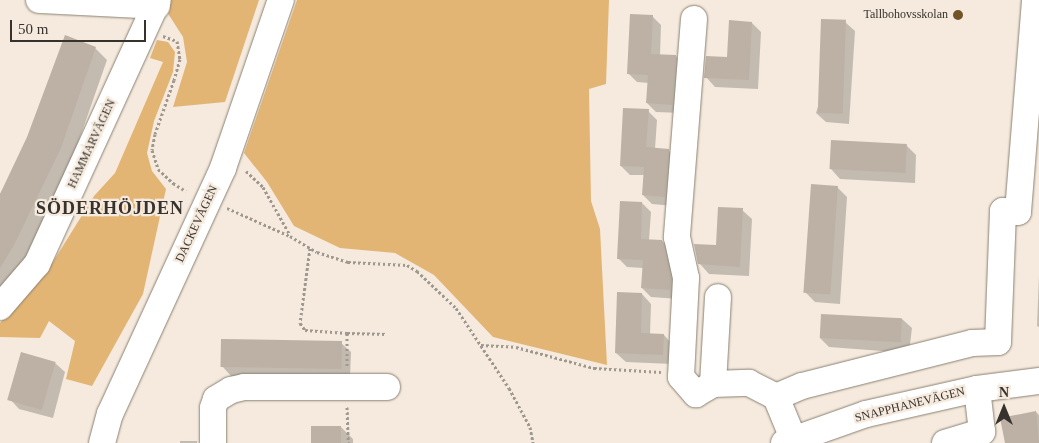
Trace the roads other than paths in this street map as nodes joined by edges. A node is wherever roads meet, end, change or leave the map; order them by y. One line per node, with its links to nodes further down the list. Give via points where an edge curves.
1 (38, 0): 4 (street)
2 (281, 0): 15 (street, DACKEVÄGEN, via 222,168 110,414)
3 (1035, 0): 8 (street, via 1018,212 1004,211)
4 (157, 3): 7 (street, HAMMARVÄGEN, via 37,264)
5 (694, 19): 10 (street, via 689,168 677,237 686,278 681,377 696,394)
6 (718, 298): 10 (street)
7 (0, 307)
8 (998, 342): 12 (street); 13 (street, via 972,343 802,386)
9 (1039, 381): 12 (street, SNAPPHANEVÄGEN)
10 (713, 384): 13 (street, via 749,382)
11 (387, 387): 16 (street, via 244,387 231,390 216,399)
12 (986, 387): 14 (street, SNAPPHANEVÄGEN, via 866,414); 17 (street, via 982,432)
13 (776, 398): 14 (street)
14 (789, 441)
15 (102, 443)
16 (213, 443)
17 (945, 443)

